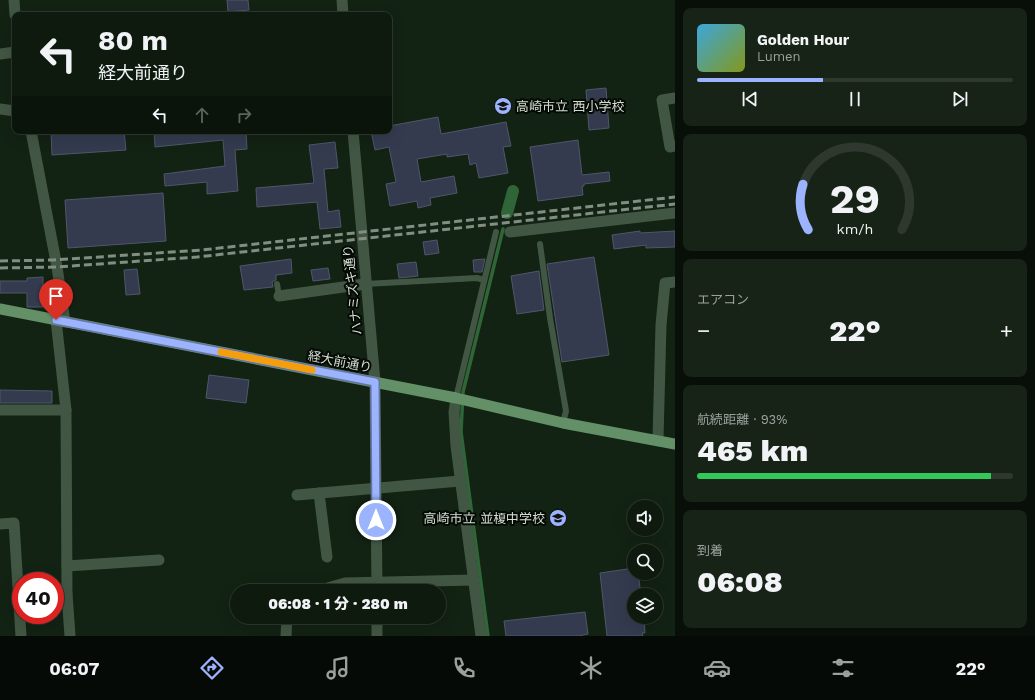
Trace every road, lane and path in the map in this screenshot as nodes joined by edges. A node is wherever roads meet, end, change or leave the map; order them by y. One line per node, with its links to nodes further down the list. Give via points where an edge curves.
1 (14, 0): 3 (street)
2 (342, 0): 4 (street)
3 (15, 12)
4 (343, 12)
5 (12, 52): 6 (street)
6 (0, 54)
7 (675, 98): 12 (street, via 662,100 670,147)
8 (0, 110): 9 (street)
9 (12, 110)
10 (31, 134): 23 (street, via 57,267)
11 (352, 134): 20 (street, ハナミズキ通り)
12 (675, 146)
13 (675, 213): 15 (street)
14 (496, 232): 17 (lane)
15 (510, 232)
16 (540, 244): 28 (lane, via 566,411)
17 (484, 280): 20 (lane, via 477,278); 25 (lane)
18 (675, 282): 29 (street, via 665,284 661,324)
19 (277, 284): 21 (lane)
20 (365, 284): 21 (street); 24 (street, ハナミズキ通り)
21 (279, 296)
22 (0, 309): 23 (main road, 経大前通り)
23 (61, 321): 24 (main road, 経大前通り); 27 (street)
24 (375, 382): 25 (main road, 経大前通り); 32 (street, ハナミズキ通り)
25 (456, 398): 28 (main road, 経大前通り); 31 (street, via 454,418)
26 (0, 410): 27 (street)
27 (66, 410): 38 (street)
28 (563, 423): 29 (main road, 経大前通り)
29 (658, 440): 30 (main road, 経大前通り)
30 (675, 444)
31 (460, 481): 32 (street); 40 (street)
32 (376, 488): 33 (street); 43 (street, ハナミズキ通り)
33 (319, 493): 34 (street); 36 (street)
34 (297, 495)
35 (0, 524): 39 (street, via 14,523)
36 (327, 557)
37 (159, 560): 38 (street)
38 (67, 566): 45 (street)
39 (18, 572)
40 (473, 580): 44 (street); 53 (street)
41 (341, 584): 42 (street)
42 (355, 584)
43 (377, 584)
44 (409, 584)
45 (67, 594): 50 (street)
46 (21, 624): 49 (street)
47 (287, 624): 51 (street)
48 (377, 624): 52 (street)
49 (22, 636)
50 (70, 636)
51 (286, 636)
52 (377, 636)
53 (481, 636)

